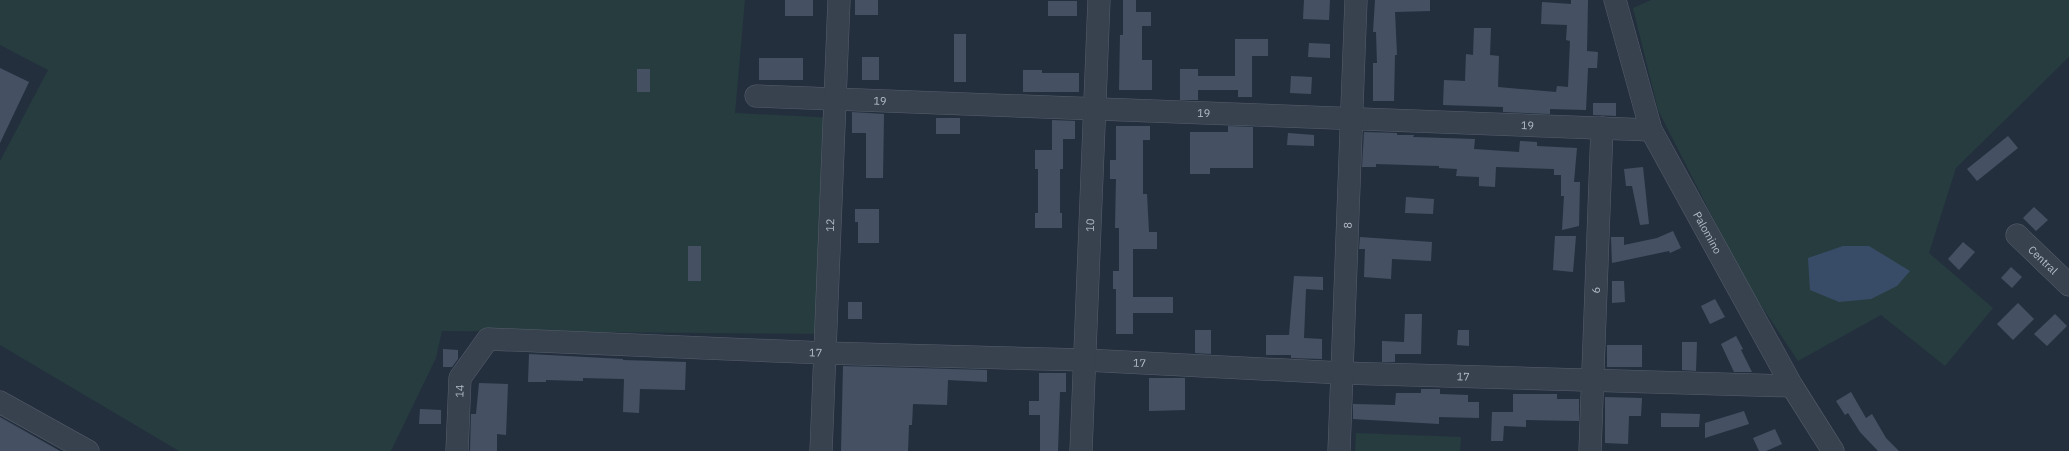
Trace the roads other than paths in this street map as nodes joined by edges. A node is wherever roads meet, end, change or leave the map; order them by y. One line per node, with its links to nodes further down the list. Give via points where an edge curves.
1 (839, 0): 6 (street, 12)
2 (1099, 0): 7 (street, 10)
3 (1356, 0): 8 (street, 8)
4 (1621, 2): 10 (street, Palomino)
5 (756, 96): 6 (street, 19)
6 (835, 99): 7 (street, 19); 14 (street, 12)
7 (1095, 109): 8 (street, 19); 15 (street, 10)
8 (1351, 119): 9 (street, 19); 16 (street, 8)
9 (1602, 128): 10 (street, 19); 17 (street, 6)
10 (1651, 130): 18 (street, Palomino)
11 (2017, 235): 12 (street, Central)
12 (2069, 285)
13 (488, 339): 14 (street, 17); 21 (street, 14, via 460,378)
14 (825, 352): 15 (street, 17); 22 (street, 12)
15 (1085, 360): 16 (street, 17); 23 (street, 10)
16 (1342, 373): 17 (street, 17); 24 (street, 8)
17 (1592, 381): 18 (street, 17); 25 (street, 6)
18 (1792, 386): 26 (street, Palomino)
19 (0, 402): 20 (street)
20 (88, 451)
21 (457, 451)
22 (821, 451)
23 (1081, 451)
24 (1339, 451)
25 (1590, 451)
26 (1833, 451)

